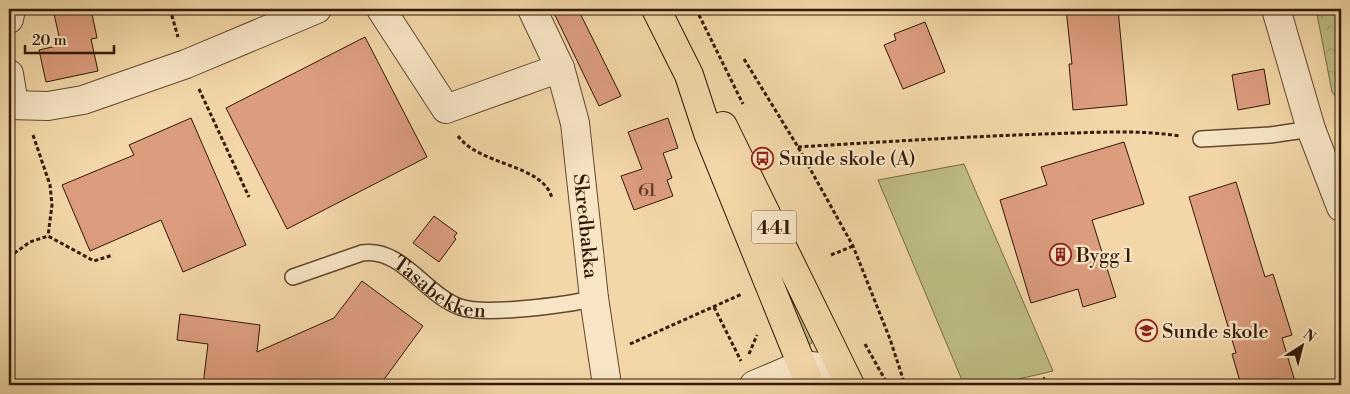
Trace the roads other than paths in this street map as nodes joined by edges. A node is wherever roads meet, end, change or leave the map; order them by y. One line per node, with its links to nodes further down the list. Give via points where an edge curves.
1 (11, 9): 7 (street)
2 (317, 9): 11 (street, via 186,64 83,100 48,106)
3 (382, 9): 8 (street, via 446,109)
4 (532, 9): 8 (street, Skredbakka)
5 (656, 9): 10 (main road, 441)
6 (1276, 9): 12 (street)
7 (9, 19)
8 (560, 68): 16 (street, Skredbakka, via 575,122)
9 (9, 74): 11 (street)
10 (688, 75): 18 (main road, 441, via 708,133); 19 (main road, 441, via 724,127)
11 (11, 105)
12 (1311, 129): 13 (lane); 14 (street)
13 (1201, 139)
14 (1341, 207)
15 (293, 277): 16 (lane, Tasabekken, via 374,251 394,260 460,308 487,310 572,304)
16 (594, 298): 20 (street, Skredbakka)
17 (748, 374): 18 (street)
18 (806, 375): 19 (street)
19 (838, 380)
20 (607, 385)

